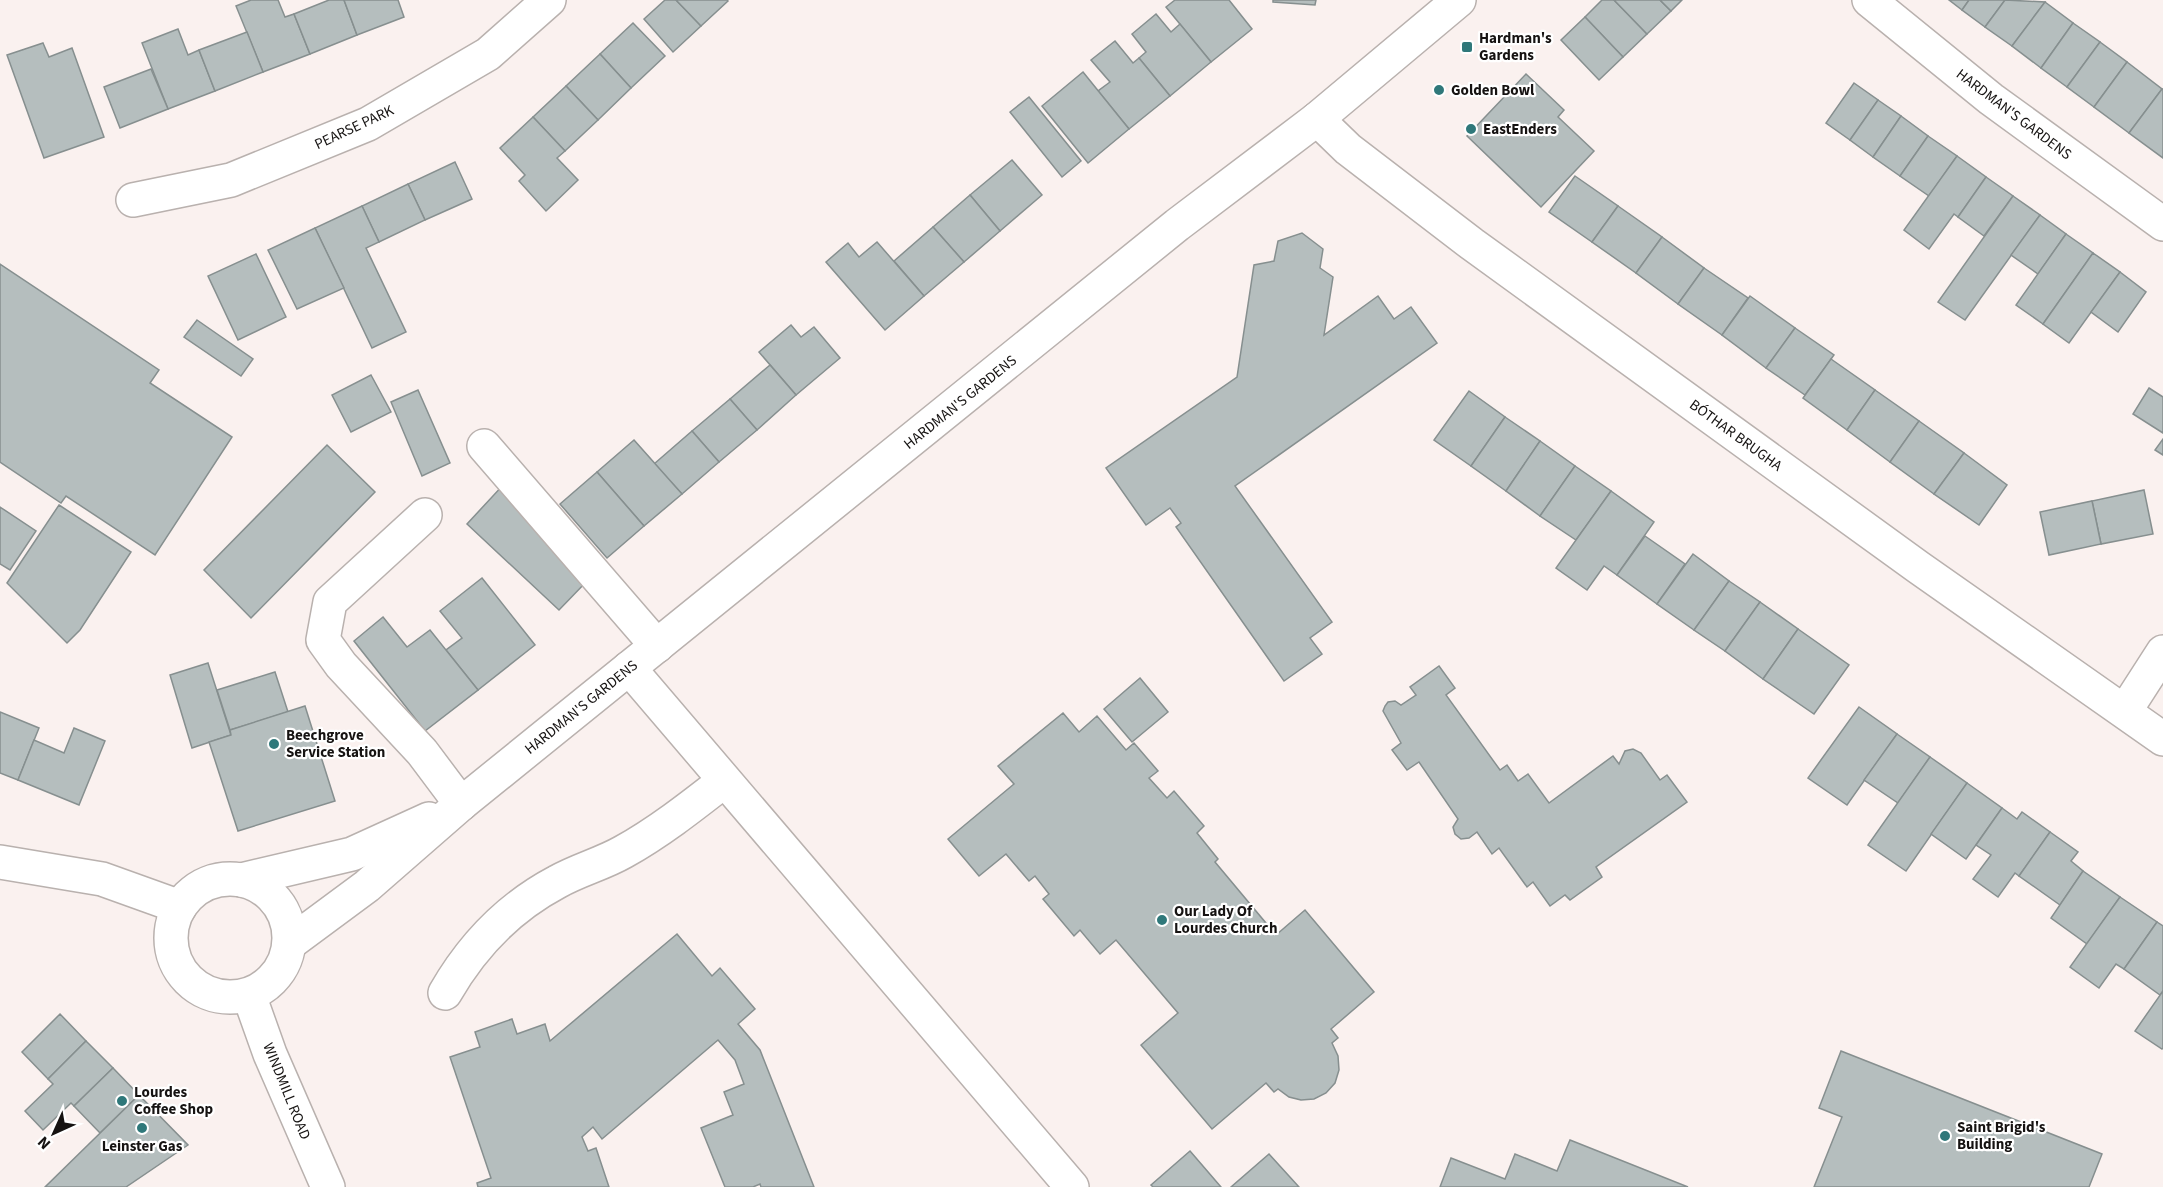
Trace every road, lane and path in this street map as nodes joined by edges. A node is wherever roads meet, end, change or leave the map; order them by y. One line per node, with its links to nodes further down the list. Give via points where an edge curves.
1 (549, 0): 5 (street, PEARSE PARK, via 488,54 368,124 231,180)
2 (1459, 0): 4 (street, HARDMAN'S GARDENS)
3 (1869, 0): 6 (street, HARDMAN'S GARDENS, via 1991,99)
4 (1317, 119): 9 (street, HARDMAN'S GARDENS, via 1177,225); 12 (street, BÓTHAR BRUGHA, via 1348,149 1482,251 1918,567)
5 (133, 200)
6 (2163, 224)
7 (484, 446): 9 (street)
8 (425, 515): 15 (street, via 330,602 323,640 341,665 422,752)
9 (657, 646): 11 (street, HARDMAN'S GARDENS)
10 (2163, 652): 12 (street)
11 (629, 668): 14 (street); 15 (street, HARDMAN'S GARDENS)
12 (2125, 711): 13 (street, BÓTHAR BRUGHA)
13 (2163, 739)
14 (724, 781): 20 (street, via 622,853 557,882 514,909 481,940); 23 (street)
15 (461, 804): 17 (street, HARDMAN'S GARDENS, via 352,854); 19 (street, HARDMAN'S GARDENS, via 367,886)
16 (0, 862): 18 (street, via 102,879)
17 (241, 880): 18 (street, via 220,880 197,889); 19 (street, via 261,888 278,902 287,921)
18 (180, 907): 21 (street, via 171,930 173,955 185,978 204,992 226,998)
19 (290, 943): 21 (street, via 283,965 269,983)
20 (445, 993)
21 (249, 995): 22 (street, WINDMILL ROAD, via 270,1054)
22 (328, 1187)
23 (1072, 1187)

